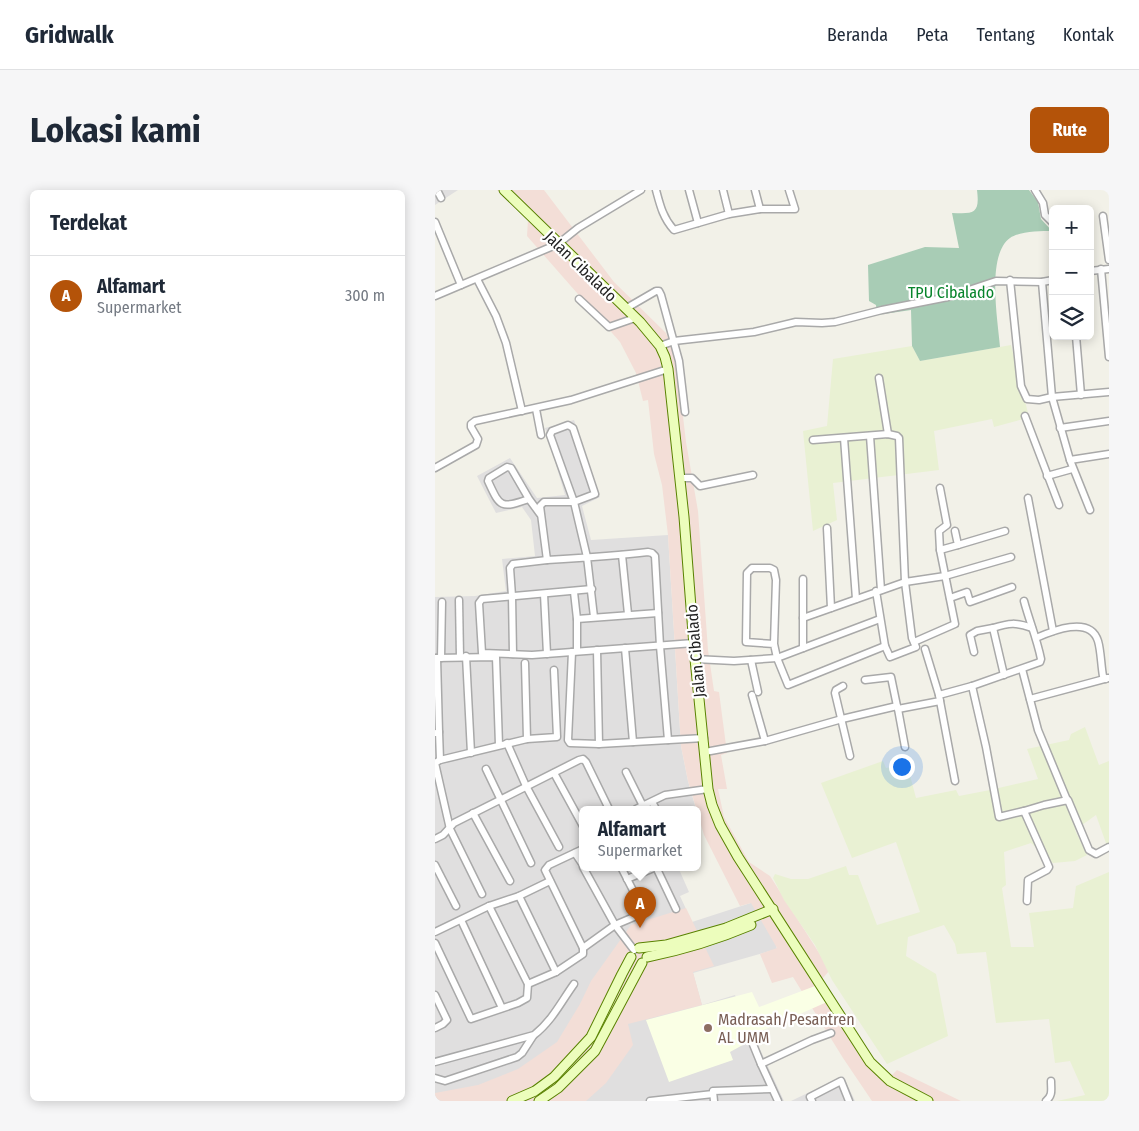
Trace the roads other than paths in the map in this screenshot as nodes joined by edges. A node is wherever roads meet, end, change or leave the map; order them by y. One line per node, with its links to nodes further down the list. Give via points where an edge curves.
1 (437, 190): 10 (street)
2 (504, 190): 17 (street, Jalan Cibalado)
3 (641, 190): 17 (street, via 578,228)
4 (656, 190): 16 (street, via 667,223 674,230)
5 (689, 190): 16 (street)
6 (723, 190): 12 (street)
7 (755, 190): 11 (street)
8 (789, 190): 11 (street, via 795,209)
9 (1035, 190): 14 (street)
10 (441, 198)
11 (760, 209): 12 (street)
12 (729, 214): 16 (street)
13 (1103, 216): 18 (street)
14 (1049, 219)
15 (435, 222): 26 (street)
16 (698, 223)
17 (558, 244): 22 (street); 29 (street, Jalan Cibalado)
18 (1109, 260)
19 (1101, 269): 20 (street); 21 (street); 33 (street)
20 (1109, 269)
21 (1094, 270)
22 (477, 278): 26 (street); 40 (street, via 506,343)
23 (1010, 280): 25 (street); 32 (street, via 835,322 796,322 736,335); 38 (street, via 1021,386 1025,396 1031,400)
24 (1049, 281): 25 (street)
25 (1042, 282): 38 (street)
26 (461, 285): 27 (street)
27 (435, 296)
28 (579, 299): 30 (street, via 609,327)
29 (630, 306): 30 (street, Jalan Cibalado); 32 (street, via 659,291)
30 (635, 318): 32 (street, Jalan Cibalado)
31 (1076, 340): 37 (street)
32 (666, 343): 34 (street, Jalan Cibalado); 41 (street, via 679,361)
33 (1109, 355)
34 (668, 369): 39 (street); 56 (street, Jalan Cibalado)
35 (879, 378): 45 (street)
36 (1109, 392): 37 (street)
37 (1081, 394): 38 (street)
38 (1052, 397): 44 (street)
39 (536, 408): 40 (street); 46 (street)
40 (522, 411): 52 (street, via 473,422 471,427 478,439 476,445)
41 (685, 412)
42 (1025, 416): 55 (street)
43 (1109, 421): 44 (street)
44 (1060, 428): 51 (street)
45 (888, 434): 47 (street); 75 (street, via 899,438)
46 (541, 435)
47 (870, 436): 48 (street); 78 (street)
48 (844, 438): 49 (street); 82 (street)
49 (813, 440)
50 (1109, 454): 51 (street)
51 (1070, 460): 53 (street)
52 (435, 468)
53 (1072, 469): 55 (street); 62 (street)
54 (753, 475): 56 (street, via 699,486 694,480)
55 (1047, 476): 61 (street)
56 (684, 477): 99 (street, Jalan Cibalado)
57 (940, 488): 68 (street, via 947,525 939,531)
58 (1028, 498): 96 (street)
59 (529, 499): 59 (street, via 501,504 489,478 509,467); 63 (street)
60 (574, 502): 60 (street, via 593,495 595,491 573,428 568,425 552,431 550,435); 63 (street, via 544,502 540,506); 70 (street)
61 (1059, 505)
62 (1090, 510)
63 (541, 516): 72 (street)
64 (827, 528): 87 (street)
65 (955, 531): 67 (street)
66 (1005, 531): 67 (street)
67 (958, 545): 68 (street)
68 (940, 550): 73 (street)
69 (622, 555): 70 (street); 88 (street, via 652,552 655,556); 89 (street)
70 (587, 557): 72 (street); 77 (street)
71 (1011, 557): 73 (street)
72 (547, 560): 81 (street, via 509,568)
73 (945, 576): 75 (street); 83 (street)
74 (803, 579): 91 (street)
75 (905, 582): 78 (street); 98 (street)
76 (1012, 587): 83 (street, via 970,602 967,592)
77 (592, 589): 79 (street); 90 (street)
78 (879, 590): 82 (street); 92 (street)
79 (574, 592): 80 (street); 93 (street)
80 (544, 594): 81 (street); 110 (street)
81 (512, 596): 109 (street); 109 (street, via 482,599 479,603 483,653)
82 (856, 598): 87 (street)
83 (950, 598): 98 (street, via 955,624)
84 (459, 600): 111 (street)
85 (1024, 601): 95 (street)
86 (442, 602): 112 (street)
87 (831, 608): 91 (street)
88 (658, 613): 89 (street); 101 (street)
89 (628, 614): 90 (street)
90 (594, 617): 93 (street)
91 (803, 618): 104 (street)
92 (880, 618): 102 (street); 104 (street)
93 (577, 619): 107 (street)
94 (993, 628): 95 (street, via 1005,624); 108 (street, via 969,635); 119 (street)
95 (1031, 628): 97 (street)
96 (1053, 631): 97 (street); 120 (street, via 1071,626 1087,628 1094,633 1103,676)
97 (1036, 638): 117 (street, via 1041,661)
98 (914, 642): 102 (street, via 916,647 890,657)
99 (694, 643): 101 (street); 114 (street, Jalan Cibalado)
100 (774, 644): 100 (street, via 746,642 747,573 752,568 774,570); 113 (street)
101 (660, 646): 103 (street); 131 (street)
102 (885, 646): 113 (street, via 788,685)
103 (625, 648): 106 (street); 132 (street)
104 (803, 648): 113 (street)
105 (925, 649): 124 (street)
106 (597, 650): 107 (street); 135 (street)
107 (575, 652): 110 (street); 135 (street, via 568,740 572,744)
108 (974, 652)
109 (513, 654): 110 (street)
110 (547, 654)
111 (463, 657): 112 (street); 136 (street, via 496,657); 139 (street)
112 (437, 658): 128 (street)
113 (777, 658): 115 (street)
114 (695, 659): 115 (street); 129 (street, Jalan Cibalado)
115 (751, 660): 133 (street)
116 (525, 663): 130 (street)
117 (1022, 669): 119 (street); 125 (street)
118 (554, 670): 130 (street, via 557,737)
119 (1004, 675): 123 (street)
120 (1107, 678): 125 (street)
121 (865, 680): 126 (street, via 891,677)
122 (843, 686): 127 (street, via 835,693)
123 (972, 686): 124 (street); 154 (street, via 999,817)
124 (940, 698): 126 (street); 145 (street)
125 (1030, 699): 149 (street, via 1038,730)
126 (897, 708): 127 (street); 137 (street)
127 (842, 719): 133 (street); 140 (street)
128 (437, 733): 141 (street)
129 (704, 738): 131 (street); 138 (street, Jalan Cibalado)
130 (527, 739): 134 (street)
131 (668, 740): 132 (street)
132 (633, 742): 135 (street)
133 (765, 742): 138 (street)
134 (507, 743): 136 (street); 146 (street)
135 (599, 744)
136 (499, 745): 139 (street)
137 (905, 747)
138 (707, 752): 147 (street, Jalan Cibalado)
139 (471, 753): 141 (street)
140 (850, 756)
141 (437, 762): 157 (street)
142 (486, 769): 148 (street)
143 (626, 772): 152 (street)
144 (554, 773): 146 (street); 151 (street, via 583,759); 156 (street)
145 (955, 780)
146 (527, 786): 148 (street); 159 (street)
147 (708, 789): 150 (street, via 665,795); 179 (street, Jalan Cibalado, via 715,814 728,840)
148 (500, 800): 155 (street); 164 (street)
149 (1067, 800): 154 (street); 160 (street, via 1089,850 1096,854)
150 (652, 802): 152 (street); 153 (street)
151 (608, 806)
152 (643, 806)
153 (654, 806)
154 (1024, 811): 175 (street, via 1049,867 1028,880)
155 (473, 813): 157 (street, via 454,823); 171 (street)
156 (579, 819)
157 (450, 829): 158 (street); 173 (street)
158 (435, 839)
159 (559, 847)
160 (1109, 847)
161 (579, 851): 162 (street)
162 (575, 853): 163 (street); 172 (street, via 547,867 545,870)
163 (579, 860)
164 (531, 863)
165 (435, 865): 176 (street)
166 (586, 871): 181 (street)
167 (623, 871): 170 (street)
168 (645, 871): 170 (street)
169 (658, 871): 178 (street)
170 (627, 878): 181 (street, via 642,912)
171 (510, 881)
172 (550, 881): 174 (street); 184 (street)
173 (482, 894)
174 (519, 896): 177 (street); 187 (street)
175 (1027, 901)
176 (456, 906)
177 (489, 906): 180 (street); 188 (street)
178 (676, 909)
179 (774, 911): 185 (street, via 674,943); 186 (street, via 728,934); 208 (street, Jalan Cibalado, via 870,1062 890,1081)
180 (461, 920): 182 (street); 191 (street)
181 (615, 925): 184 (street); 185 (street)
182 (435, 932)
183 (435, 943): 191 (street, via 471,1019)
184 (583, 948): 187 (street, via 583,954)
185 (635, 951): 186 (street, via 644,949); 186 (street, via 637,963); 202 (street, via 591,1037 554,1077 535,1091)
186 (645, 960): 203 (street, via 603,1040 558,1088)
187 (556, 972): 188 (street)
188 (529, 984): 191 (street, via 527,998)
189 (574, 984): 194 (street, via 559,1008)
190 (435, 995): 192 (street, via 447,1020)
191 (502, 1008)
192 (435, 1028)
193 (831, 1033): 197 (street)
194 (534, 1035): 196 (street); 198 (street, via 517,1057 445,1081)
195 (750, 1037): 197 (street)
196 (435, 1062)
197 (761, 1064): 200 (street)
198 (435, 1078)
199 (1051, 1081): 209 (street, via 1052,1093)
200 (772, 1089): 201 (street, via 713,1091); 205 (street)
201 (714, 1098): 204 (street)
202 (512, 1101)
203 (539, 1101)
204 (650, 1101)
205 (778, 1101)
206 (812, 1101): 207 (street, via 810,1096 841,1081)
207 (849, 1101)
208 (928, 1101)
209 (1046, 1101)

